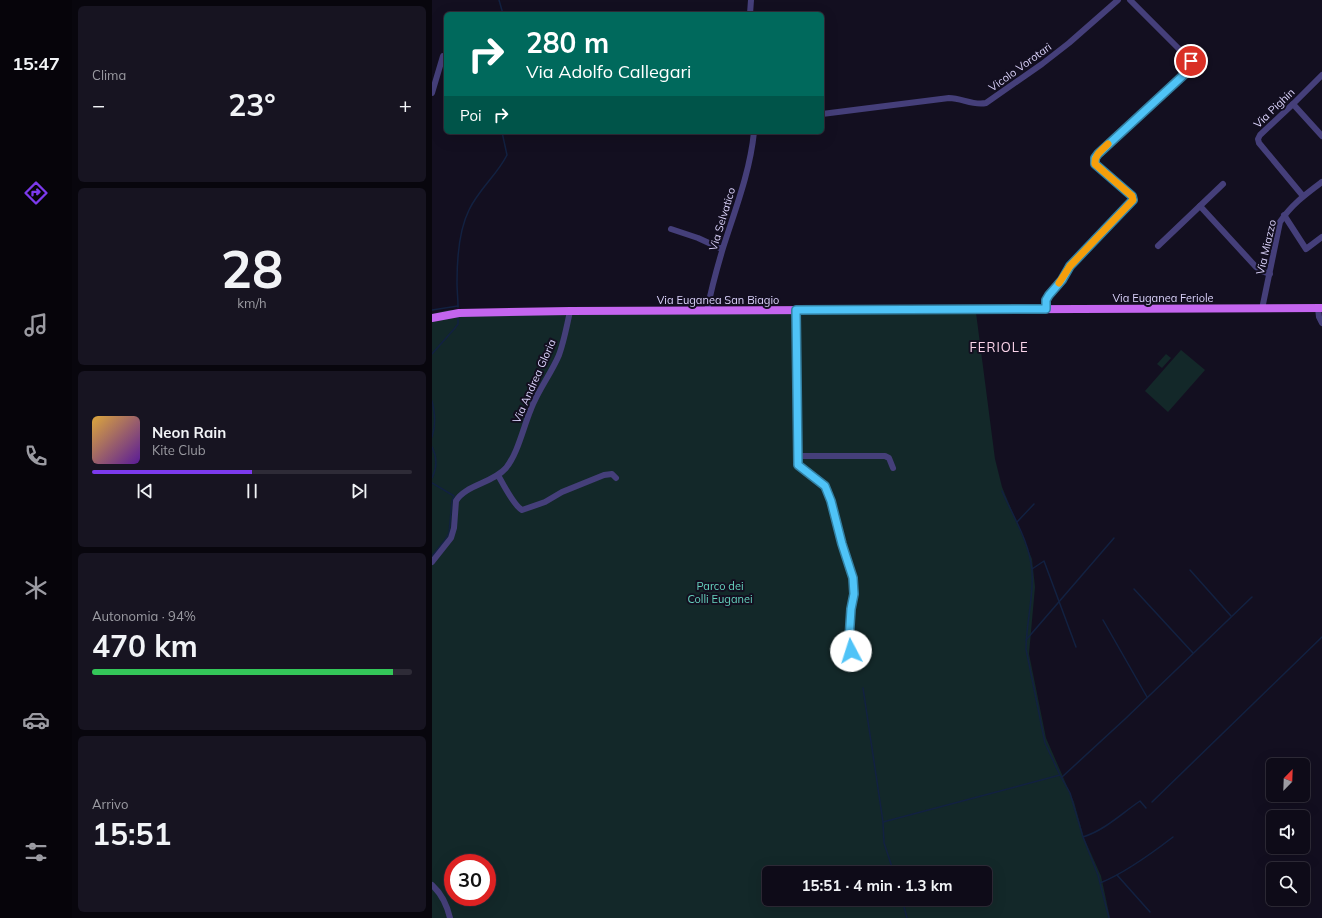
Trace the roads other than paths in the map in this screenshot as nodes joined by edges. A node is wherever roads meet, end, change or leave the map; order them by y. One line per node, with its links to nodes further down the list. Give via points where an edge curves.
1 (751, 0): 4 (street)
2 (1118, 0): 9 (street, Vicolo Vorotari, via 1064,47 986,103 970,103 949,98)
3 (1130, 0): 24 (street, via 1191,61 1192,65 1095,158 1095,164 1132,196 1133,200 1070,266 1046,300)
4 (750, 12)
5 (443, 56): 7 (street)
6 (1322, 74): 8 (street, Via Pighin)
7 (432, 93)
8 (1293, 104): 11 (street); 14 (street, Via Pighin, via 1258,139)
9 (824, 114)
10 (754, 134): 20 (street, Via Selvatico, via 746,174)
11 (1322, 136)
12 (1322, 182): 14 (street, Via Miazzo)
13 (1223, 184): 15 (street)
14 (1303, 196): 16 (street, Via Miazzo)
15 (1200, 206): 19 (street); 21 (street, via 1262,272)
16 (1284, 215): 18 (street, via 1306,248); 21 (street, Via Miazzo, via 1280,222)
17 (672, 229): 20 (street)
18 (1322, 237)
19 (1158, 246)
20 (722, 249): 28 (street, Via Selvatico)
21 (1270, 274): 25 (street, Via Miazzo)
22 (1320, 308): 25 (main road, Via Euganea Feriole); 30 (street, via 1319,317)
23 (1004, 309): 24 (main road, Via Euganea Feriole); 26 (main road, Via Euganea San Biagio)
24 (1046, 309): 25 (main road, Via Euganea Feriole)
25 (1262, 309)
26 (796, 310): 28 (main road, Via Euganea San Biagio); 31 (street)
27 (570, 311): 28 (main road, Via Euganea San Biagio); 29 (main road, Via Euganea San Biagio, via 459,313); 33 (street, Via Andrea Gloria, via 559,355 531,408 511,461)
28 (706, 311)
29 (432, 318)
30 (1322, 323)
31 (798, 456): 32 (street, via 885,456 889,458); 36 (street, via 798,465 825,486 853,578 854,594 849,640)
32 (893, 468)
33 (498, 475): 34 (street, via 515,504 522,510 604,474 612,474); 35 (street, via 458,498 451,538)
34 (616, 478)
35 (432, 562)
36 (851, 651)
37 (432, 885): 38 (street, via 443,898)
38 (450, 918)

